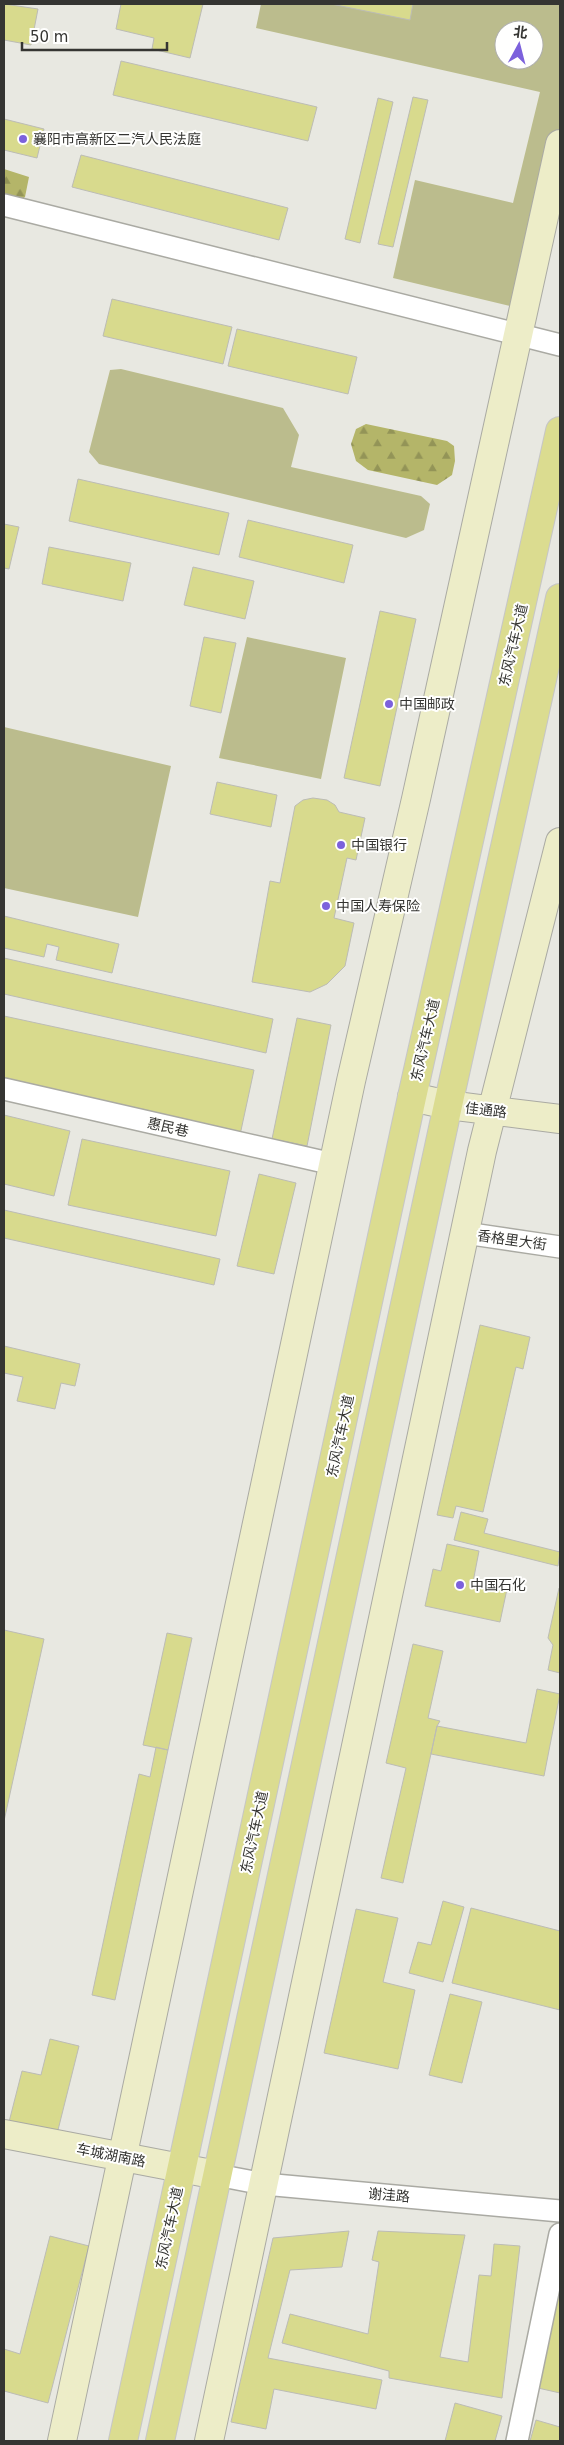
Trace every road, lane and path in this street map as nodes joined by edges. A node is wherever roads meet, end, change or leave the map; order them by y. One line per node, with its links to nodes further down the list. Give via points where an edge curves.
1 (560, 144): 3 (street)
2 (4, 205): 3 (street)
3 (518, 334): 4 (street); 13 (street)
4 (560, 345)
5 (560, 431): 9 (main road, 东风汽车大道)
6 (560, 598): 10 (main road)
7 (560, 842): 11 (street)
8 (4, 1089): 13 (street, 惠民巷)
9 (412, 1098): 10 (street, 佳通路); 18 (main road, 东风汽车大道)
10 (448, 1105): 11 (street, 佳通路); 19 (main road)
11 (492, 1110): 12 (street, 佳通路); 14 (street)
12 (560, 1119)
13 (333, 1164): 17 (street)
14 (465, 1233): 15 (street, 香格里大街); 20 (street)
15 (560, 1247)
16 (4, 2134): 17 (street, 车城湖南路)
17 (122, 2157): 18 (street, 车城湖南路); 23 (street)
18 (182, 2168): 19 (street, 车城湖南路); 24 (main road, 东风汽车大道)
19 (217, 2175): 20 (street, 谢洼路); 25 (main road)
20 (264, 2184): 21 (street, 谢洼路); 26 (street)
21 (560, 2211)
22 (560, 2234): 27 (street)
23 (62, 2441)
24 (123, 2441)
25 (160, 2441)
26 (209, 2441)
27 (517, 2441)

